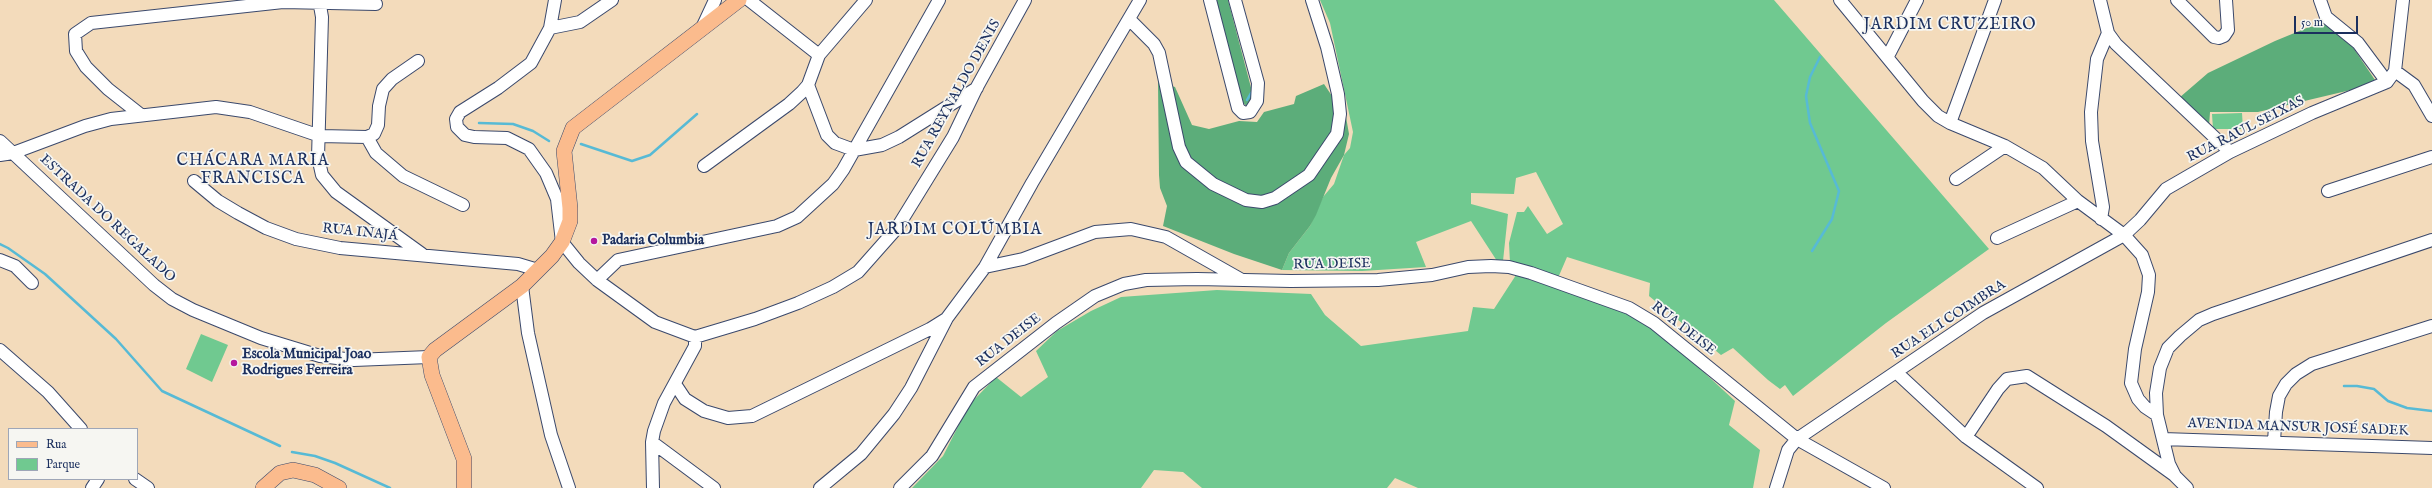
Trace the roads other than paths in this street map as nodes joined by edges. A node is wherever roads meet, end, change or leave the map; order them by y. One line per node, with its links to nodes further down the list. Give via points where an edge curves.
1 (555, 0): 24 (street)
2 (612, 0): 24 (street, via 580,22)
3 (715, 0): 25 (street)
4 (739, 0): 25 (main road)
5 (749, 0): 27 (street)
6 (866, 0): 27 (street)
7 (940, 0): 41 (street)
8 (1025, 0): 33 (street, RUA REYNALDO DENIS)
9 (1140, 0): 23 (street)
10 (1210, 0): 11 (street, via 1238,108 1243,113 1250,112 1257,101 1258,83)
11 (1235, 0)
12 (1312, 0): 23 (street, via 1327,46 1338,94 1340,114 1337,134 1308,175 1275,198 1262,202 1246,200 1213,184 1186,162 1179,147 1159,54 1154,44)
13 (1840, 0): 28 (street)
14 (1916, 0): 28 (street)
15 (1994, 0): 36 (street)
16 (2100, 0): 26 (street)
17 (2178, 0): 18 (street, via 2214,37 2224,36 2228,30)
18 (2226, 0)
19 (2320, 0): 31 (street, via 2326,17 2358,43)
20 (2403, 0): 30 (street)
21 (319, 1): 22 (street); 34 (street, via 283,2 91,23 75,34 76,51 86,67 108,90); 37 (street, via 322,17)
22 (376, 4)
23 (1129, 19): 59 (street)
24 (550, 28): 56 (street, via 537,54 527,66 457,115 457,127 465,135 507,138 529,148 546,173 554,192 560,212)
25 (700, 30): 56 (main road, via 573,128 564,151 570,221)
26 (2108, 32): 42 (street, via 2116,44); 52 (street, via 2097,59 2092,112 2092,141 2102,200)
27 (819, 55): 32 (street)
28 (1888, 56): 36 (street, via 1923,101 1938,116)
29 (418, 61): 38 (street, via 392,79 383,89 380,96 378,125 374,134)
30 (2395, 71): 31 (street); 35 (street, via 2414,85)
31 (2387, 82): 42 (street, RUA RAUL SEIXAS, via 2312,113)
32 (808, 85): 41 (street, via 827,135 835,143); 46 (street, via 789,104)
33 (978, 87): 41 (street, via 899,137 882,145); 67 (street, RUA REYNALDO DENIS, via 953,137 897,228 858,272 798,303)
34 (141, 116): 37 (street, via 216,107 231,108); 43 (street, via 85,126)
35 (2432, 116)
36 (1950, 123): 40 (street)
37 (320, 136): 38 (street); 57 (street, via 319,166 327,184)
38 (367, 137): 51 (street, via 380,157 403,176)
39 (0, 142): 43 (street, ESTRADA DO REGALADO)
40 (2005, 146): 47 (street); 50 (street, via 2043,168)
41 (854, 150): 61 (street, via 833,184 797,217 777,226 618,260)
42 (2230, 152): 53 (street, RUA RAUL SEIXAS, via 2166,189)
43 (13, 153): 44 (street); 69 (street, ESTRADA DO REGALADO, via 154,285 172,299 193,310 260,338 320,356 354,360)
44 (0, 155)
45 (2432, 157): 49 (street)
46 (704, 166)
47 (1956, 179)
48 (194, 181): 57 (street, RUA INAJÁ, via 218,201 238,213 266,228 296,239 340,248)
49 (2328, 191)
50 (2078, 201): 52 (street); 54 (street)
51 (463, 205)
52 (2101, 219): 53 (street)
53 (2124, 235): 70 (street, RUA ELI COIMBRA, via 1983,313); 72 (street, via 2142,255 2148,275 2148,292 2135,349 2131,383 2138,399)
54 (1997, 238)
55 (2432, 240): 72 (street, via 2300,283 2199,320 2168,348 2158,378)
56 (562, 242): 60 (main road); 61 (street)
57 (423, 254): 60 (street, RUA INAJÁ, via 518,264)
58 (0, 260): 63 (street, via 15,266)
59 (985, 266): 62 (street, via 1023,259 1094,232 1131,229 1166,237); 65 (street)
60 (538, 270): 64 (main road)
61 (597, 280): 67 (street, via 655,322)
62 (1242, 280): 75 (street, RUA DEISE, via 1378,280 1491,266 1509,267 1531,273 1611,300 1654,323); 90 (street, RUA DEISE, via 1146,280 1124,284 1095,296 1009,358 974,387 932,456)
63 (32, 283)
64 (522, 286): 69 (main road); 86 (street, via 528,333 551,435)
65 (947, 318): 71 (street, via 923,333 752,416 728,418 704,411 685,399); 89 (street, via 911,388 894,414 861,454)
66 (2432, 326): 77 (street, via 2312,364 2296,374 2279,396)
67 (695, 337): 71 (street, via 695,346)
68 (0, 350): 73 (street, via 48,392)
69 (429, 357): 85 (main road, via 432,375 464,459)
70 (1896, 372): 74 (street); 75 (street, RUA ELI COIMBRA)
71 (675, 384): 78 (street, via 660,413)
72 (2157, 415): 76 (street)
73 (80, 428)
74 (1966, 437): 80 (street, via 2007,379 2027,376 2106,426); 93 (street)
75 (1797, 439): 91 (street, via 1784,459); 92 (street, RUA DEISE)
76 (2162, 439): 77 (street, AVENIDA MANSUR JOSÉ SADEK); 80 (street)
77 (2274, 441): 79 (street, AVENIDA MANSUR JOSÉ SADEK)
78 (652, 442): 87 (street); 88 (street)
79 (2432, 448)
80 (2175, 476): 94 (street)
81 (136, 480): 82 (street)
82 (148, 488)
83 (263, 488): 84 (main road, via 280,473 293,470 315,475)
84 (339, 488)
85 (464, 488)
86 (569, 488)
87 (654, 488)
88 (714, 488)
89 (820, 488)
90 (900, 488)
91 (1776, 488)
92 (1884, 488)
93 (2038, 488)
94 (2188, 488)

